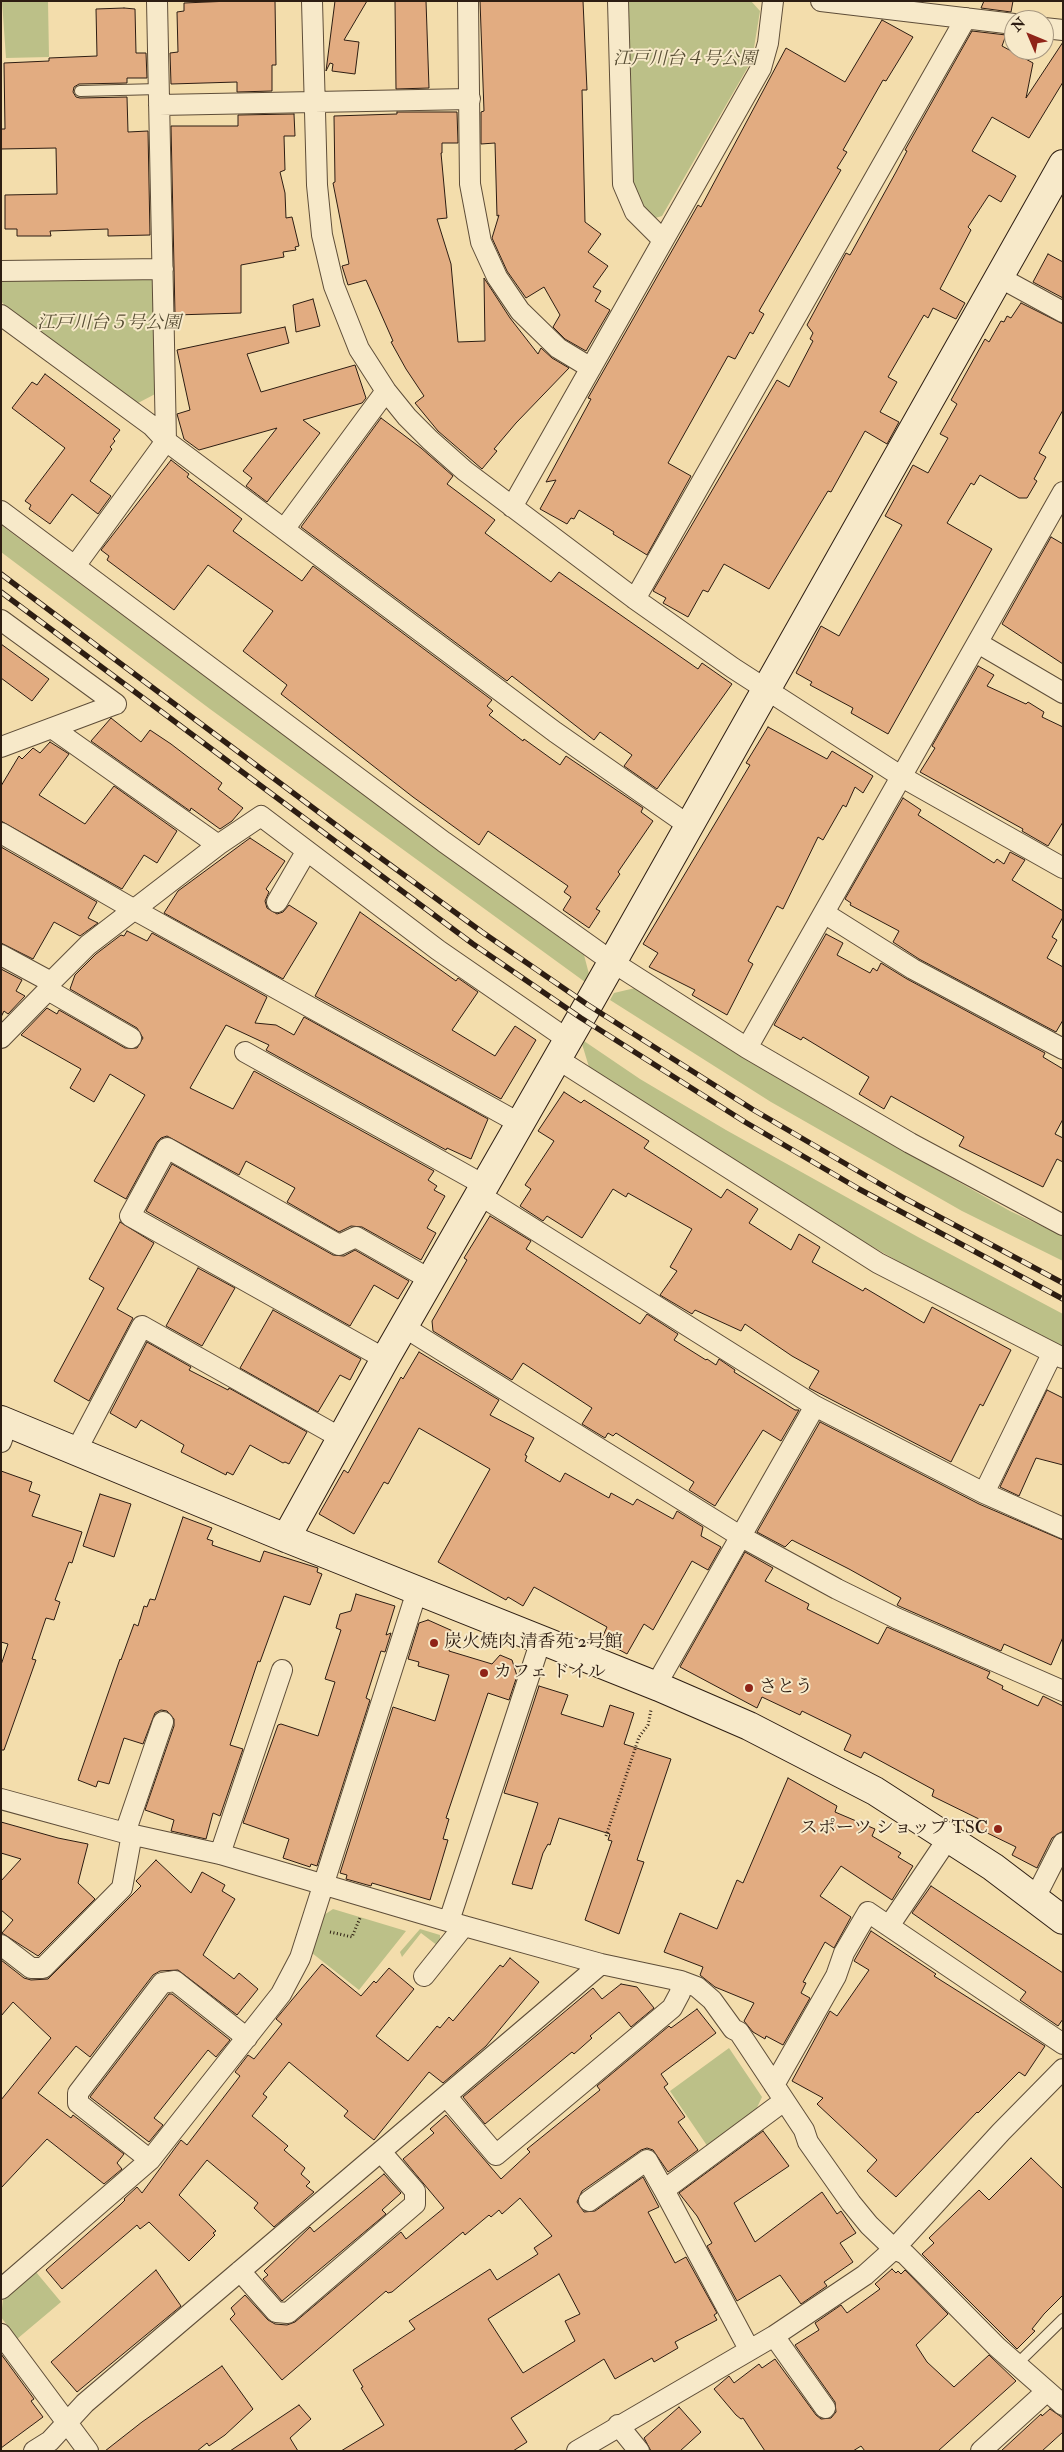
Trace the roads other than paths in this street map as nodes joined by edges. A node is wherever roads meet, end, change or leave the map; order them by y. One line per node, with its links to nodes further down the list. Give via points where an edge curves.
1 (157, 1): 11 (street)
2 (312, 1): 13 (street)
3 (468, 1): 12 (street)
4 (618, 1): 15 (street, via 624,184 635,212)
5 (773, 1): 15 (street, via 763,62)
6 (821, 1): 7 (street)
7 (860, 4): 8 (street)
8 (966, 18): 9 (street); 29 (street)
9 (1004, 23)
10 (80, 91): 11 (lane)
11 (159, 97): 13 (street); 16 (street)
12 (470, 99): 13 (street); 21 (street, via 470,184 481,242 489,262 506,291 533,325 558,348)
13 (314, 100): 22 (street, via 322,235 334,286 359,348)
14 (1063, 164): 18 (street)
15 (663, 240): 21 (street)
16 (162, 269): 17 (street); 23 (street)
17 (1, 271)
18 (999, 277): 19 (street); 32 (street)
19 (1063, 312)
20 (1, 315): 23 (street, via 152,426)
21 (591, 368): 25 (street)
22 (386, 391): 25 (street, via 430,440); 27 (street)
23 (166, 441): 27 (street); 28 (street)
24 (1060, 502): 31 (street)
25 (512, 506): 29 (street)
26 (1, 511): 28 (street)
27 (284, 528): 37 (street, via 555,732)
28 (75, 566): 46 (street, via 457,852)
29 (635, 599): 32 (street)
30 (1, 620): 34 (street, via 116,704)
31 (978, 644): 33 (street); 36 (street)
32 (765, 689): 36 (street); 37 (street)
33 (1063, 693)
34 (52, 728): 35 (street); 39 (street)
35 (1, 747)
36 (902, 776): 41 (street); 44 (street)
37 (688, 825): 46 (street)
38 (1, 832): 43 (street)
39 (218, 845): 40 (street, via 262,816); 43 (street)
40 (306, 852): 42 (street); 50 (street)
41 (1063, 868)
42 (277, 902)
43 (133, 909): 47 (street, via 88,945); 54 (street)
44 (824, 913): 51 (street); 52 (street, via 913,969)
45 (1, 954): 47 (street)
46 (611, 961): 50 (street); 51 (street)
47 (49, 986): 48 (street); 49 (street)
48 (1, 1038)
49 (131, 1038)
50 (562, 1048): 54 (street); 59 (street, via 878,1263)
51 (746, 1048): 56 (street, via 910,1143)
52 (1063, 1049)
53 (245, 1052): 55 (street)
54 (519, 1123): 55 (street)
55 (481, 1190): 57 (street); 61 (street)
56 (1063, 1225)
57 (431, 1280): 58 (street); 60 (street, via 356,1237 339,1245 167,1148 130,1216)
58 (404, 1327): 60 (street); 67 (street)
59 (1057, 1356): 65 (street)
60 (385, 1359): 63 (street)
61 (815, 1406): 65 (street); 67 (street)
62 (3, 1428): 64 (street)
63 (341, 1438): 64 (street, via 142,1326); 68 (street)
64 (76, 1451): 68 (street)
65 (984, 1493): 66 (street)
66 (1063, 1528)
67 (740, 1536): 72 (street); 73 (street, via 896,1618)
68 (286, 1538): 69 (street)
69 (417, 1591): 70 (street); 80 (street)
70 (541, 1640): 72 (street); 83 (street)
71 (282, 1670): 79 (street)
72 (657, 1686): 77 (street, via 810,1756)
73 (1063, 1691)
74 (163, 1722): 76 (street)
75 (1, 1799): 76 (street)
76 (128, 1834): 79 (street); 85 (street, via 122,1888 43,1968 31,1968)
77 (949, 1837): 81 (street); 84 (street)
78 (1063, 1843): 81 (street)
79 (220, 1854): 80 (street)
80 (324, 1883): 83 (street); 89 (street, via 300,1958 281,1994)
81 (1035, 1898): 82 (street)
82 (1063, 1920)
83 (456, 1924): 86 (street); 87 (street)
84 (889, 1926): 90 (street); 92 (street, via 868,1912 844,1953)
85 (1, 1945)
86 (602, 1964): 88 (street); 93 (street)
87 (424, 1976)
88 (681, 1981): 92 (street, via 705,1992 733,2029 739,2032); 93 (street, via 680,1993 672,2008 496,2155)
89 (246, 2038): 95 (street); 95 (street, via 175,1982 162,1983 78,2093 78,2103)
90 (1063, 2044)
91 (1063, 2069): 98 (street)
92 (779, 2093): 96 (street); 98 (street, via 850,2203)
93 (447, 2097): 94 (street)
94 (381, 2152): 99 (street); 99 (street, via 415,2190 415,2204 288,2314 276,2312)
95 (150, 2160): 100 (street)
96 (664, 2190): 97 (street, via 647,2160); 104 (street)
97 (589, 2201)
98 (894, 2249): 102 (street, via 865,2275); 105 (street, via 905,2254)
99 (240, 2271): 109 (street, via 86,2403)
100 (1, 2289)
101 (1063, 2319): 105 (lane)
102 (774, 2336): 104 (street); 108 (street)
103 (3, 2339): 109 (street)
104 (749, 2349): 110 (street)
105 (1018, 2364): 106 (street)
106 (1047, 2391): 107 (street); 115 (street)
107 (1063, 2405)
108 (825, 2408)
109 (68, 2424): 111 (street); 112 (street)
110 (618, 2425): 113 (street); 114 (street)
111 (34, 2451)
112 (88, 2451)
113 (577, 2451)
114 (639, 2451)
115 (981, 2451)

